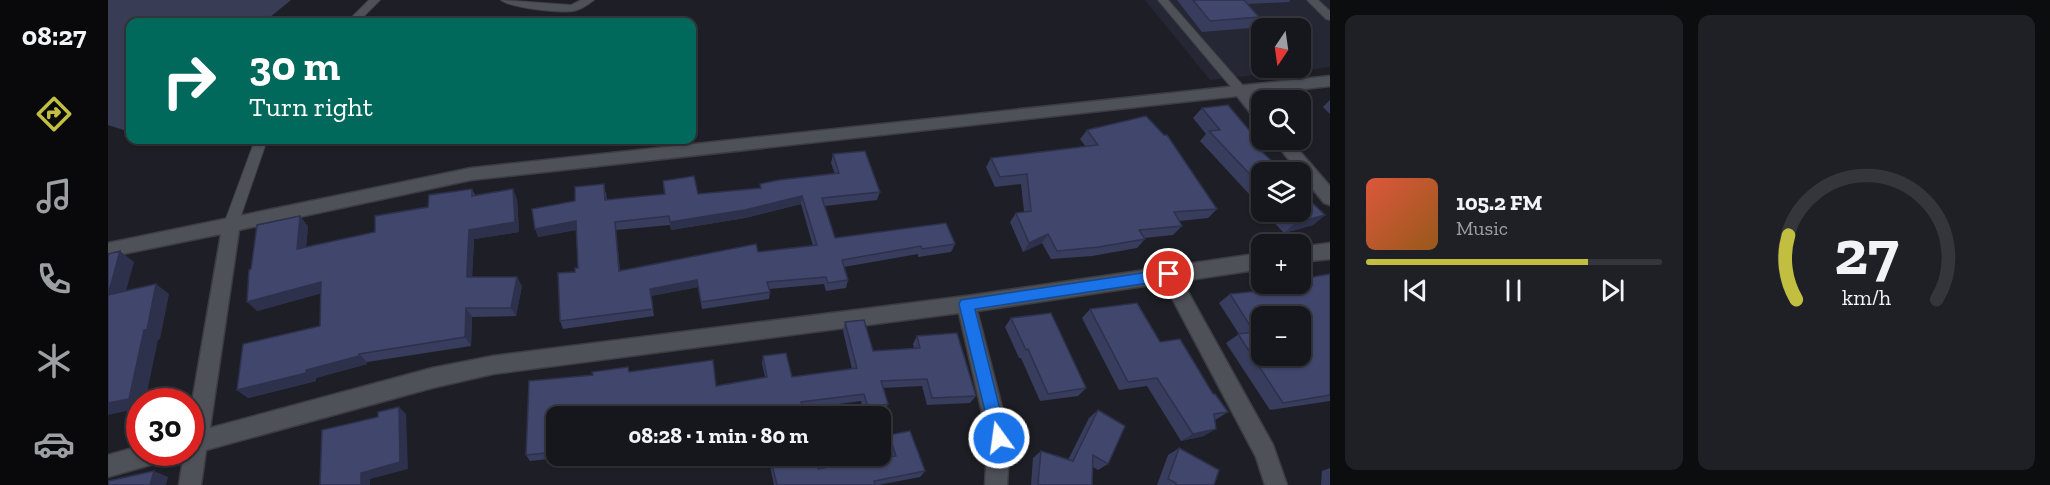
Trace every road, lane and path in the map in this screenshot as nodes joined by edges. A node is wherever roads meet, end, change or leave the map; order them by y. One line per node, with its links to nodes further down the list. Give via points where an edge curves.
1 (375, 0): 8 (lane)
2 (506, 0): 3 (lane, via 572,8)
3 (589, 0)
4 (1163, 0): 11 (lane)
5 (1234, 0): 9 (lane)
6 (1312, 0): 7 (lane)
7 (1330, 17)
8 (356, 18)
9 (1251, 19)
10 (1330, 81): 11 (street)
11 (1241, 91): 12 (street); 16 (street, via 471,174)
12 (1251, 103)
13 (260, 144): 16 (lane)
14 (1289, 150): 15 (street)
15 (1330, 198)
16 (231, 224): 17 (street); 23 (street)
17 (108, 250)
18 (1330, 251): 19 (street)
19 (1311, 254)
20 (1251, 263): 21 (street)
21 (1169, 274): 22 (street); 30 (street, via 1265,453)
22 (966, 304): 24 (street, via 493,365); 29 (street, via 999,438)
23 (203, 388)
24 (204, 440)
25 (126, 461): 26 (street)
26 (108, 466)
27 (191, 466): 28 (street)
28 (190, 485)
29 (996, 485)
30 (1276, 485)

